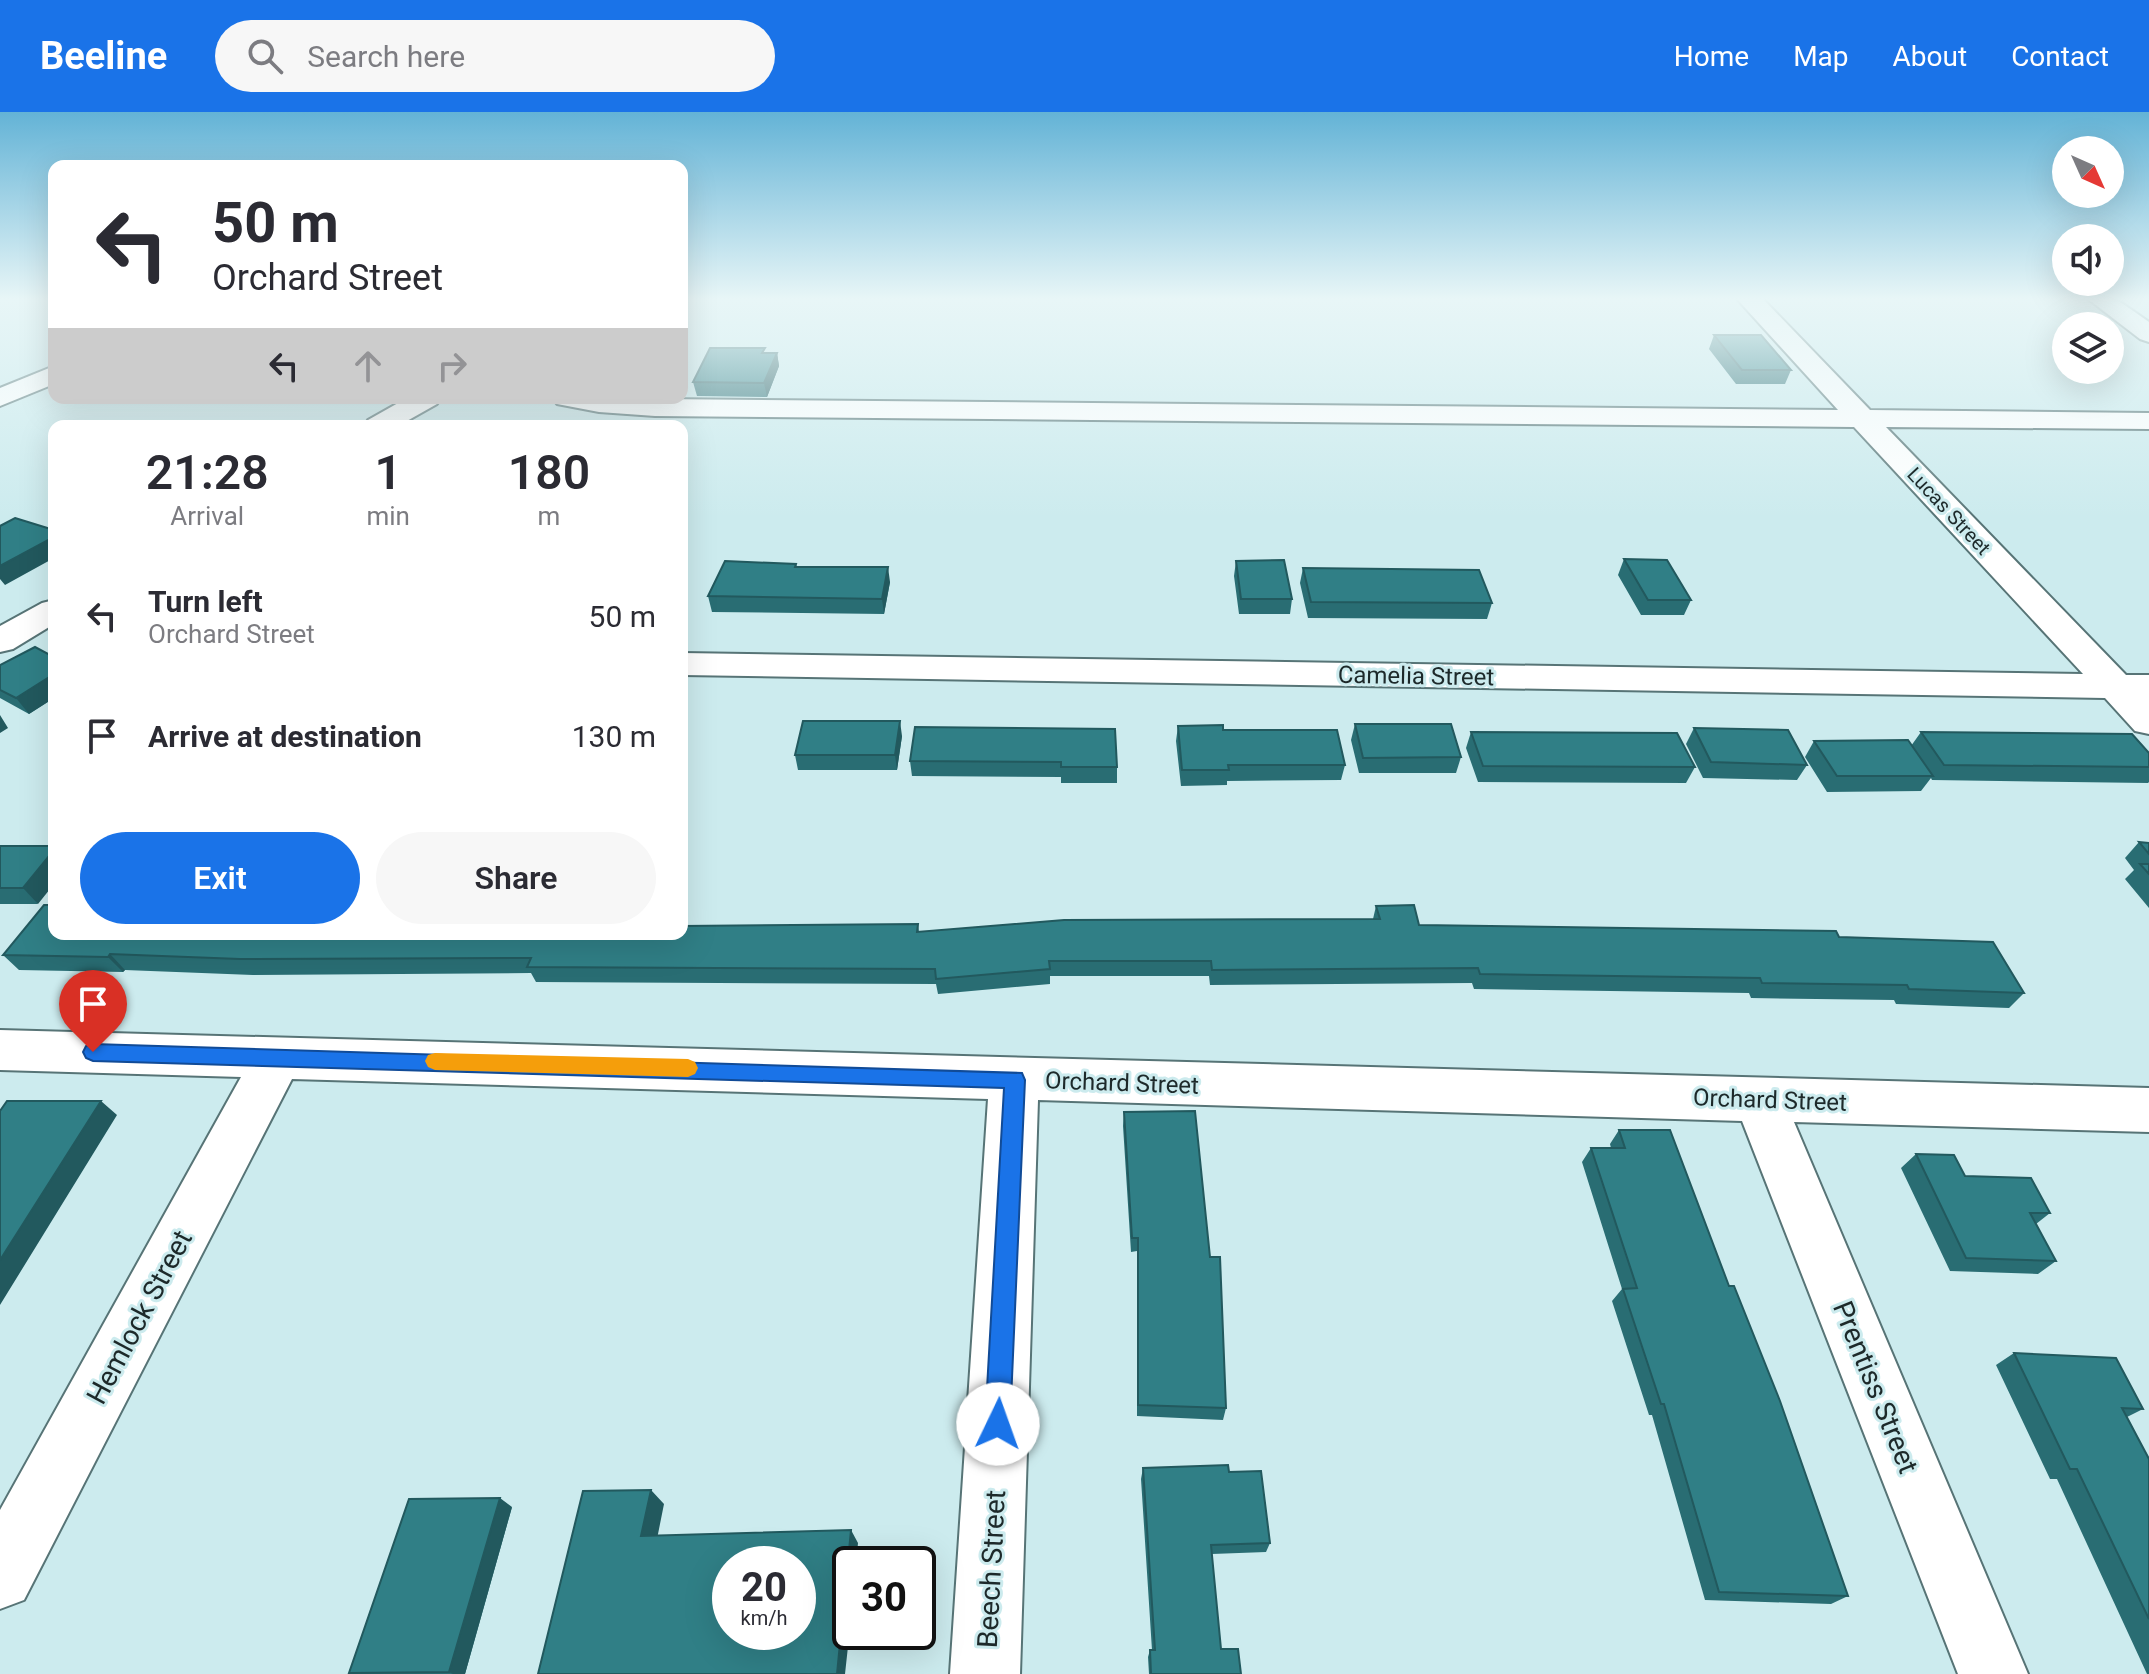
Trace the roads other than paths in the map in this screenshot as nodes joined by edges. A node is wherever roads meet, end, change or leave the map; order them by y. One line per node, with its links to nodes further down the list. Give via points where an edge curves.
1 (1818, 372): 6 (street, Lucas Street)
2 (48, 377): 3 (street)
3 (0, 398)
4 (416, 404): 7 (street)
5 (599, 404): 6 (street)
6 (1861, 418): 8 (street); 12 (street, Lucas Street)
7 (388, 420)
8 (2149, 421)
9 (48, 613): 10 (street)
10 (0, 641)
11 (688, 664): 12 (street, Camelia Street)
12 (2133, 687): 13 (street, Lucas Street)
13 (2149, 722)
14 (0, 1050): 15 (street, Orchard Street)
15 (278, 1057): 16 (street, Orchard Street); 19 (street, Hemlock Street)
16 (1014, 1080): 17 (street, Orchard Street); 20 (street, Beech Street)
17 (1759, 1099): 18 (street, Orchard Street); 21 (street, Prentiss Street)
18 (2149, 1110)
19 (0, 1576)
20 (985, 1674)
21 (1993, 1674)

